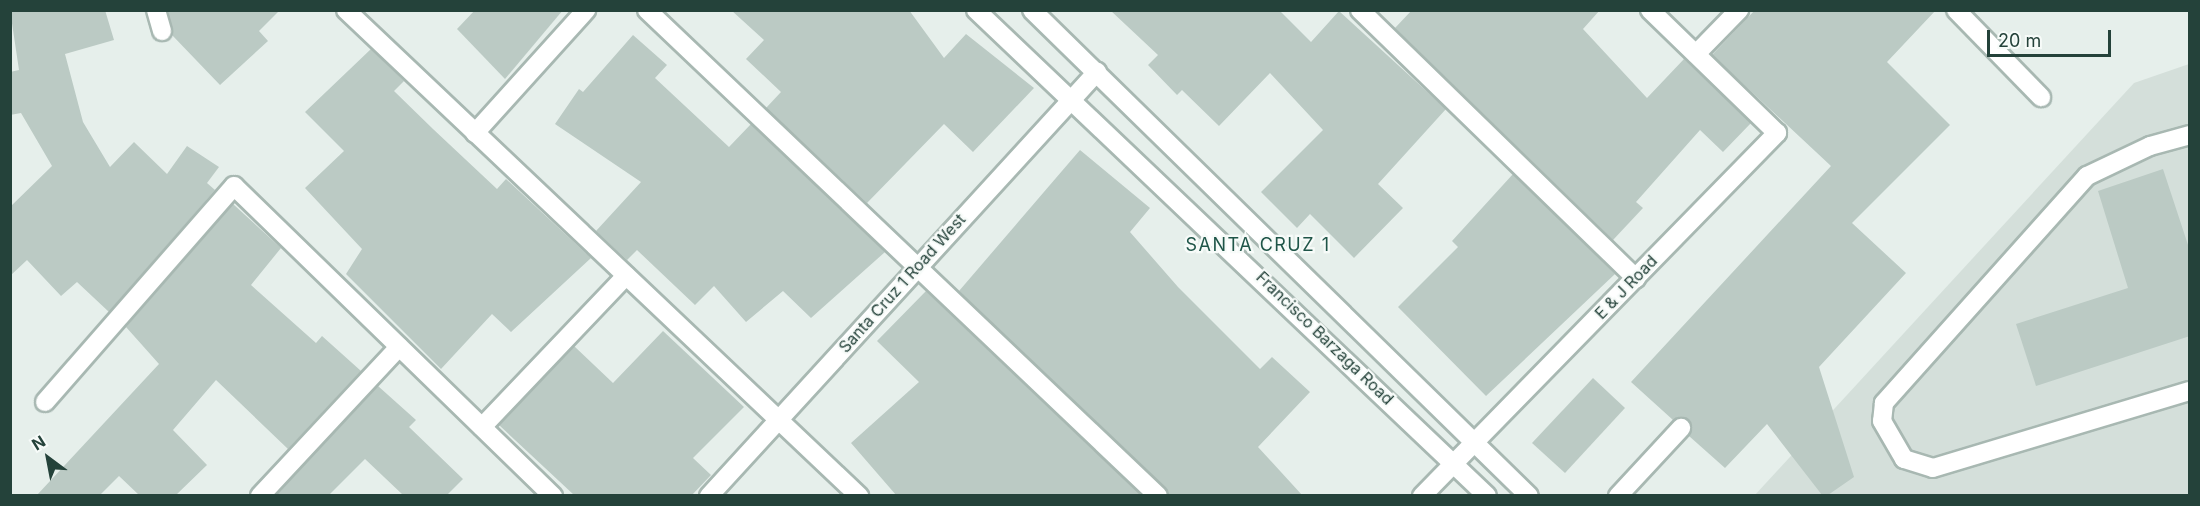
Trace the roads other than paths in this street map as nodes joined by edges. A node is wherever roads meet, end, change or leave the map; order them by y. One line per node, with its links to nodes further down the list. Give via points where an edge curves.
1 (156, 10): 11 (street)
2 (346, 10): 16 (street)
3 (586, 10): 16 (street)
4 (646, 10): 18 (street)
5 (976, 10): 15 (street, Francisco Barzaga Road)
6 (1032, 10): 13 (street, Francisco Barzaga Road)
7 (1360, 10): 20 (street)
8 (1650, 10): 12 (street)
9 (1739, 10): 12 (street)
10 (1956, 10): 14 (street)
11 (162, 31)
12 (1696, 54): 20 (street, E & J Road, via 1777,133)
13 (1097, 72): 15 (street, Santa Cruz 1 Road West); 27 (street, Francisco Barzaga Road)
14 (2040, 97)
15 (1071, 99): 18 (street, Santa Cruz 1 Road West); 28 (street, Francisco Barzaga Road)
16 (475, 133): 19 (street)
17 (2190, 135): 22 (street, via 2150,146 2087,176 1884,403 1882,421 1904,459 1934,468)
18 (917, 267): 24 (street, Santa Cruz 1 Road West); 33 (street)
19 (626, 276): 24 (street); 25 (street)
20 (1636, 278): 27 (street, E & J Road)
21 (399, 347): 23 (street, via 234,186); 25 (street); 29 (street)
22 (2190, 391)
23 (45, 402)
24 (778, 419): 31 (street, Santa Cruz 1 Road West); 32 (street)
25 (482, 427): 30 (street)
26 (1681, 428): 37 (street)
27 (1475, 442): 28 (street, E & J Road); 36 (street, Francisco Barzaga Road)
28 (1453, 462): 34 (street, E & J Road); 35 (street, Francisco Barzaga Road)
29 (260, 495)
30 (553, 495)
31 (709, 495)
32 (859, 495)
33 (1158, 495)
34 (1422, 495)
35 (1487, 495)
36 (1529, 495)
37 (1618, 495)

